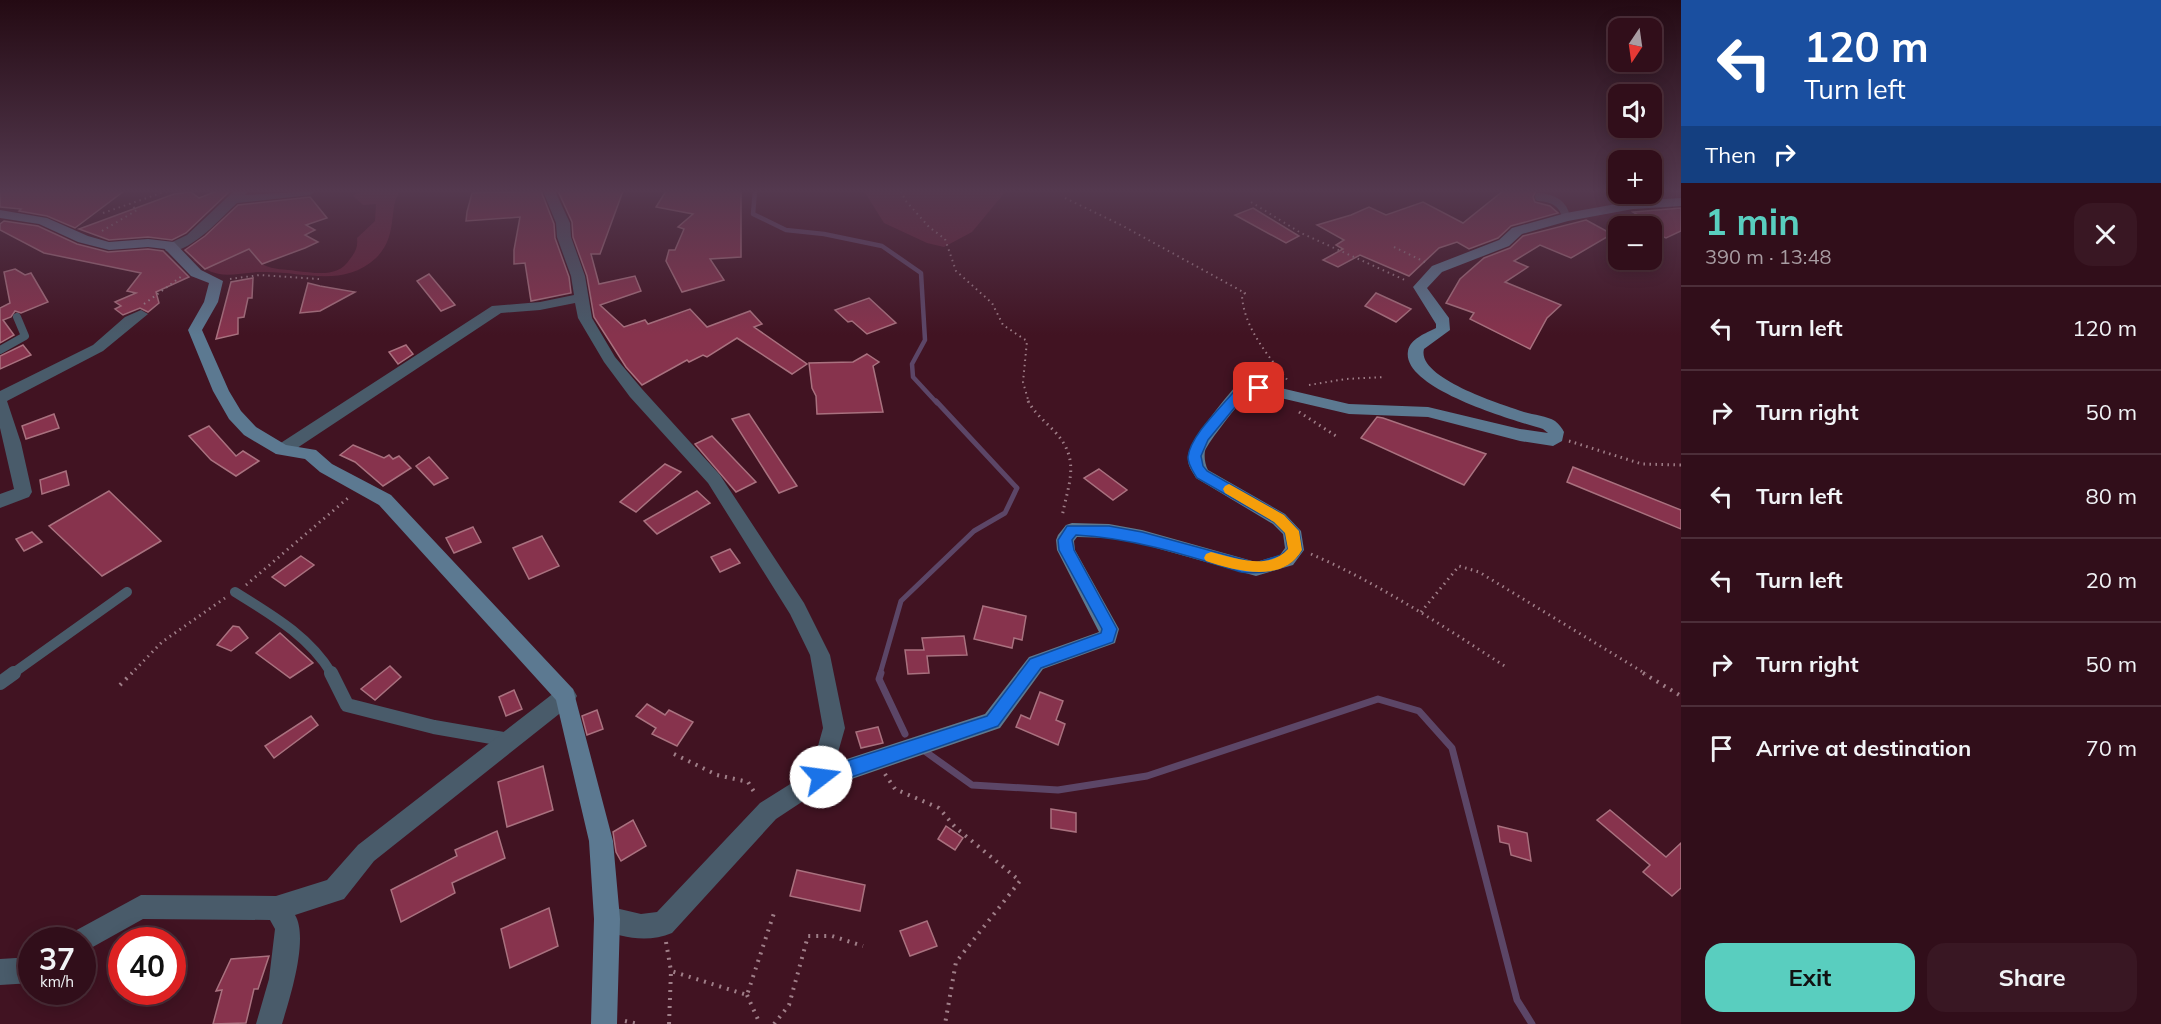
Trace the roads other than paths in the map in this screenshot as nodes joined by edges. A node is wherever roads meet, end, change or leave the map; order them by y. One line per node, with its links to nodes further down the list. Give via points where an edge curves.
1 (83, 239): 5 (street, via 109,246 148,243)
2 (190, 239): 5 (street)
3 (565, 239): 6 (street, via 578,276)
4 (1509, 239): 19 (street, via 1437,269 1420,287 1422,296 1444,325 1443,330 1418,345 1415,352 1417,360 1439,384 1516,416 1549,425 1556,437 1520,435 1428,412 1349,409 1289,393 1259,388 1241,391 1203,438 1195,456 1196,466 1202,474 1279,519 1292,531 1295,550 1286,560 1256,568 1241,566 1142,537 1072,530 1065,540 1066,550 1109,629 1108,637 1036,663 993,721)
5 (171, 248): 12 (street, via 193,269 216,281 211,302 195,330 221,391 235,415 250,430)
6 (580, 298): 12 (street, via 497,309); 19 (street, via 585,318 609,359 714,479 797,609 820,655 834,728)
7 (142, 310): 10 (street, via 98,348)
8 (17, 317): 9 (lane, via 25,336)
9 (0, 350)
10 (0, 398)
11 (0, 403): 13 (street, via 23,492)
12 (282, 450): 17 (street, via 310,454 326,468 385,500)
13 (0, 501)
14 (127, 592): 16 (lane)
15 (236, 592): 18 (lane, via 292,627 316,650 337,679 347,705 434,727)
16 (0, 683)
17 (566, 696): 18 (street); 21 (street, via 601,842)
18 (510, 740): 20 (street, via 366,853 335,890)
19 (821, 777): 21 (street, via 768,811 663,924 642,927)
20 (276, 908): 22 (street, via 141,908); 25 (street, via 288,926 282,979)
21 (607, 919): 26 (street)
22 (96, 933)
23 (18, 971): 24 (street)
24 (0, 972)
25 (269, 1024)
26 (604, 1024)

